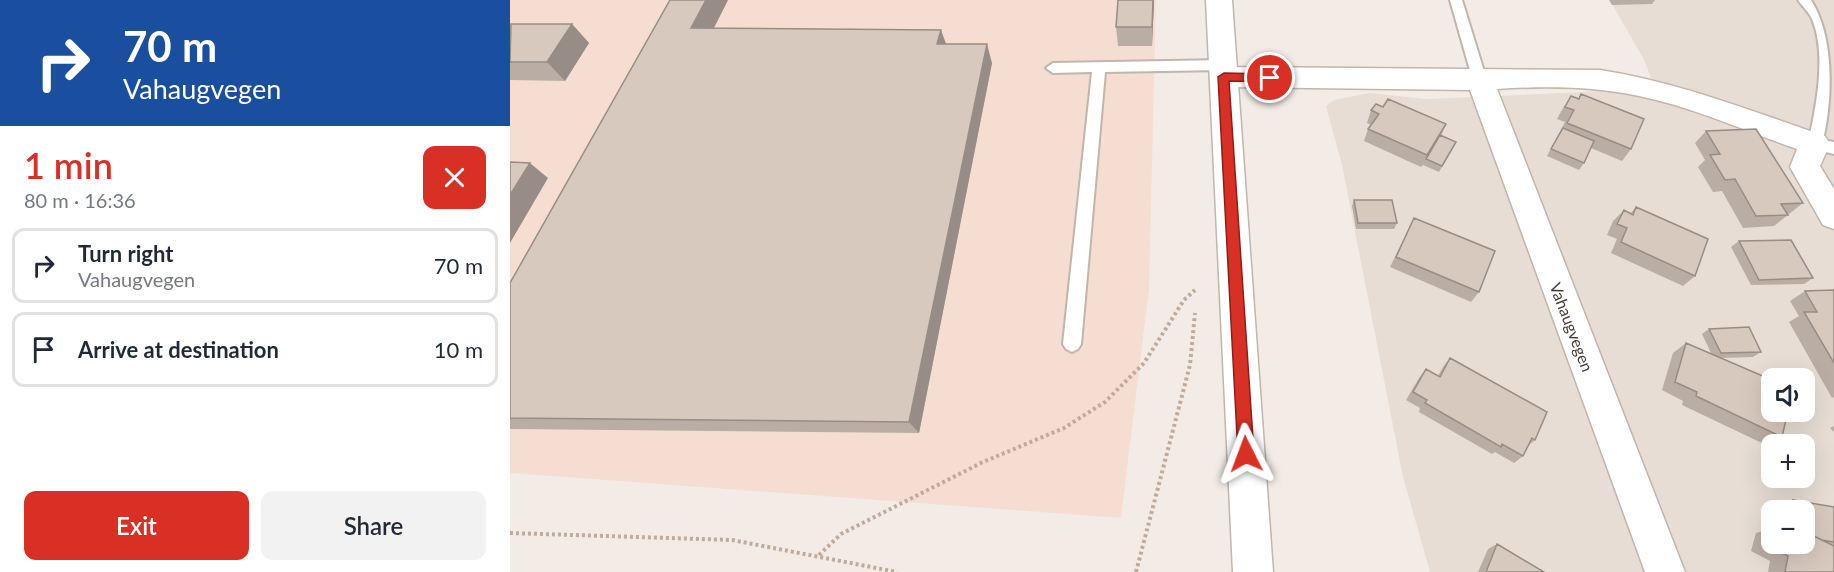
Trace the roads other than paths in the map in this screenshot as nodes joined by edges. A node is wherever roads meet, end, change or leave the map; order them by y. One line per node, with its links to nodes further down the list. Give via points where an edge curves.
1 (1220, 0): 7 (street)
2 (1456, 0): 8 (lane, Vahaugvegen)
3 (1804, 0): 4 (lane)
4 (1829, 38): 9 (lane)
5 (1099, 67): 6 (lane); 7 (lane); 11 (lane)
6 (1053, 68)
7 (1224, 71): 8 (street); 12 (street)
8 (1480, 81): 9 (street, via 1519,78 1620,82 1690,100); 13 (street, Vahaugvegen)
9 (1824, 146): 10 (street, via 1806,159 1805,167)
10 (1834, 216)
11 (1072, 344)
12 (1253, 572)
13 (1665, 572)

